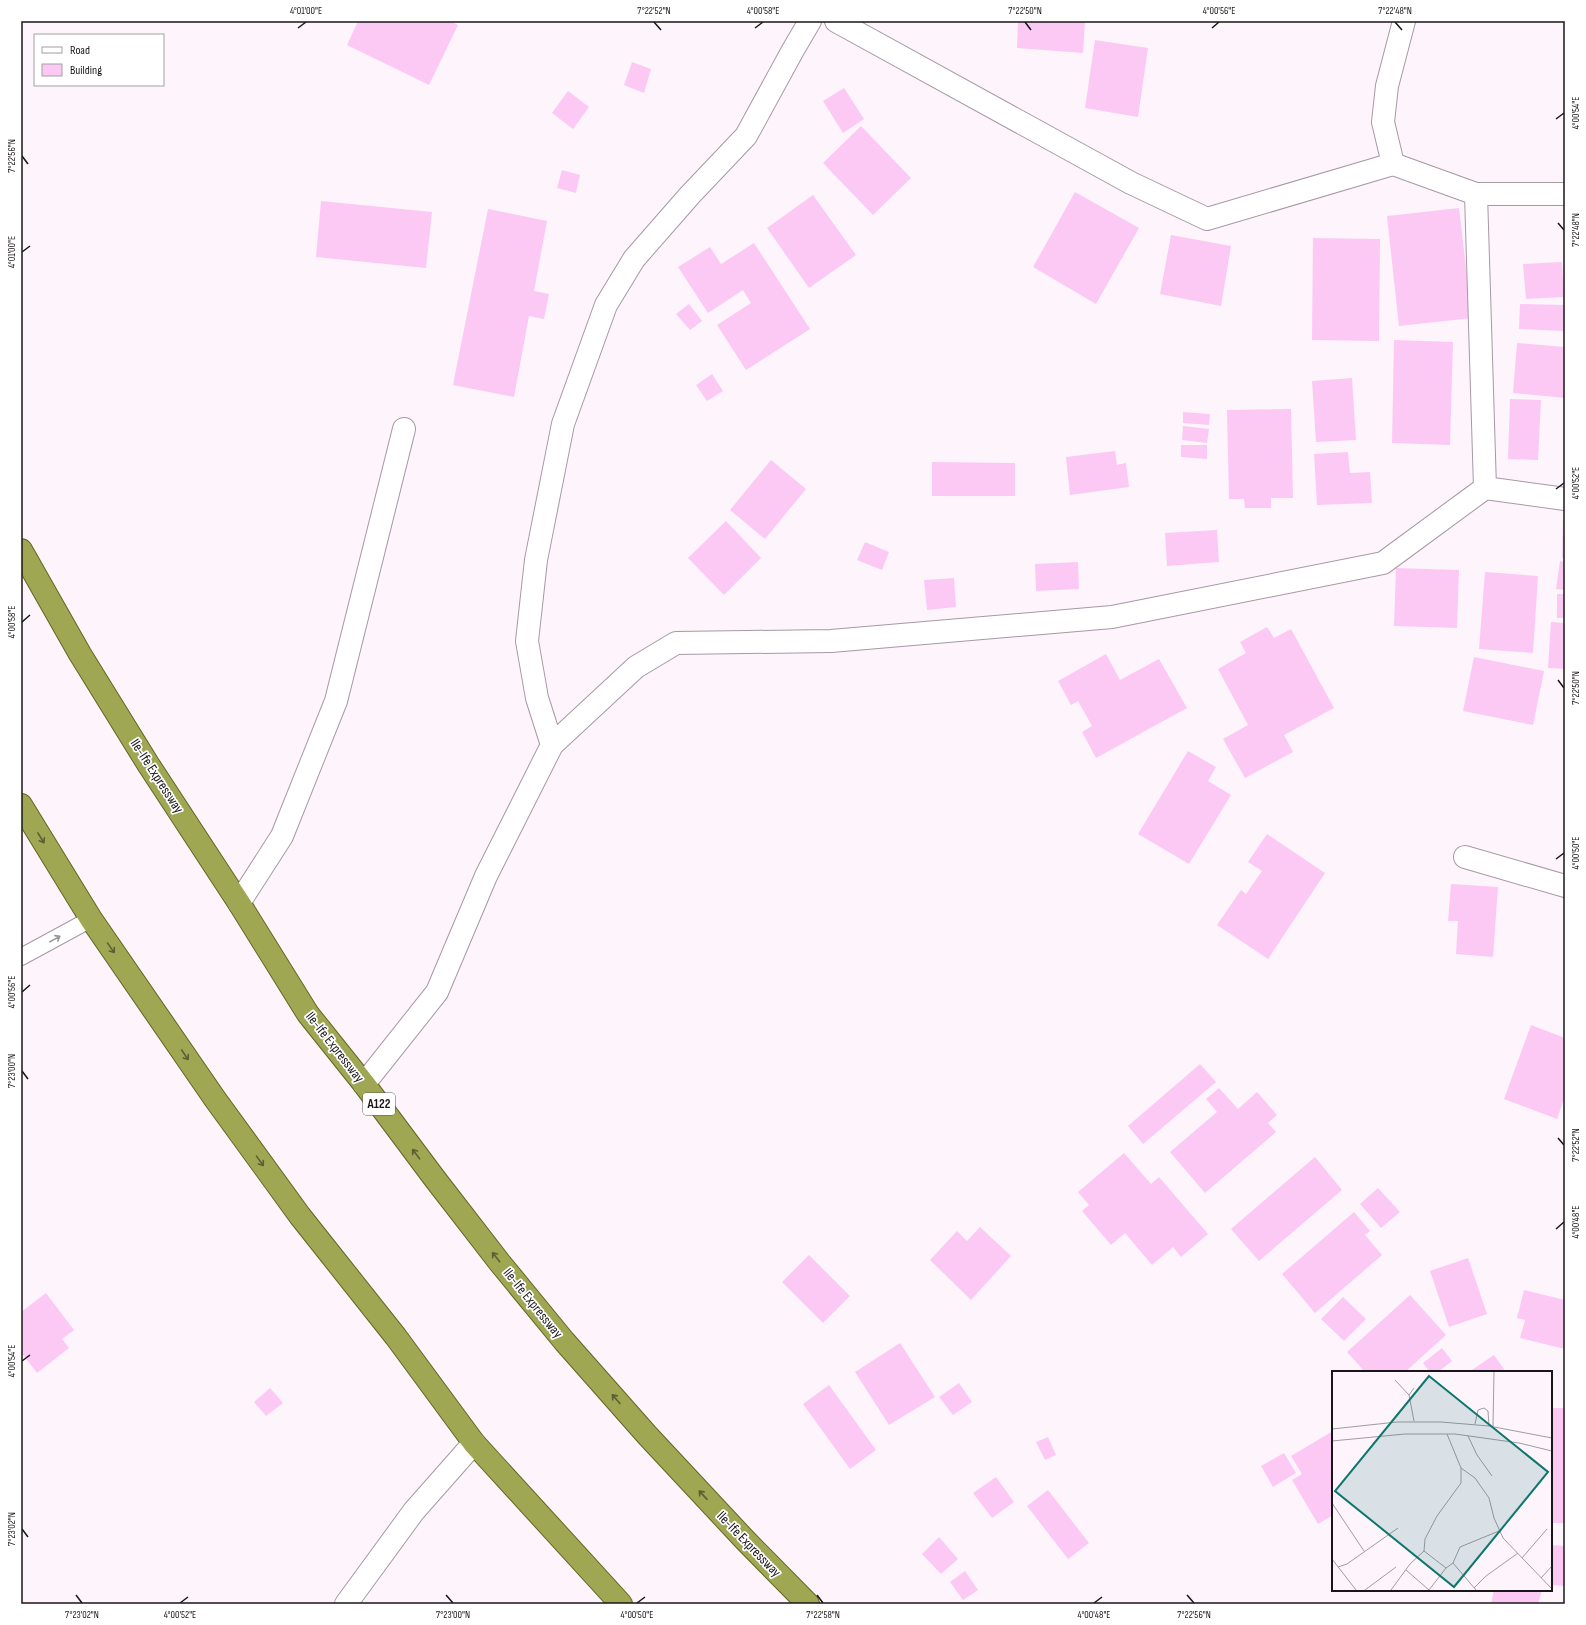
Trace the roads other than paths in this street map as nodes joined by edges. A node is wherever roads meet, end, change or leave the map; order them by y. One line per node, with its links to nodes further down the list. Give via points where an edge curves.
1 (810, 21): 11 (street, via 746,136 634,259 606,305 563,424 536,560 527,642 537,698)
2 (836, 21): 4 (street, via 1131,183 1207,219)
3 (1404, 21): 4 (street, via 1387,86 1383,122)
4 (1393, 164): 5 (street)
5 (1476, 194): 6 (street); 8 (street)
6 (1565, 194)
7 (404, 429): 15 (street, via 336,701 282,836)
8 (1485, 488): 9 (street); 11 (street, via 1384,563 1112,617 831,641 676,643 636,667)
9 (1565, 499)
10 (21, 550): 15 (highway, Ile-Ife Expressway / A122, via 80,654)
11 (552, 745): 18 (street, via 486,876 437,992)
12 (21, 805): 16 (highway, one-way to 16)
13 (1465, 857): 14 (street)
14 (1565, 886)
15 (239, 903): 18 (highway, Ile-Ife Expressway / A122, via 308,1014)
16 (91, 919): 17 (lane, one-way to 16); 19 (highway, one-way to 19, via 279,1187 396,1337)
17 (21, 957)
18 (364, 1084): 22 (highway, Ile-Ife Expressway / A122, one-way to 18, via 745,1540 564,1341 463,1215)
19 (474, 1443): 20 (street, via 414,1511); 21 (highway)
20 (346, 1604)
21 (621, 1604)
22 (808, 1604)

